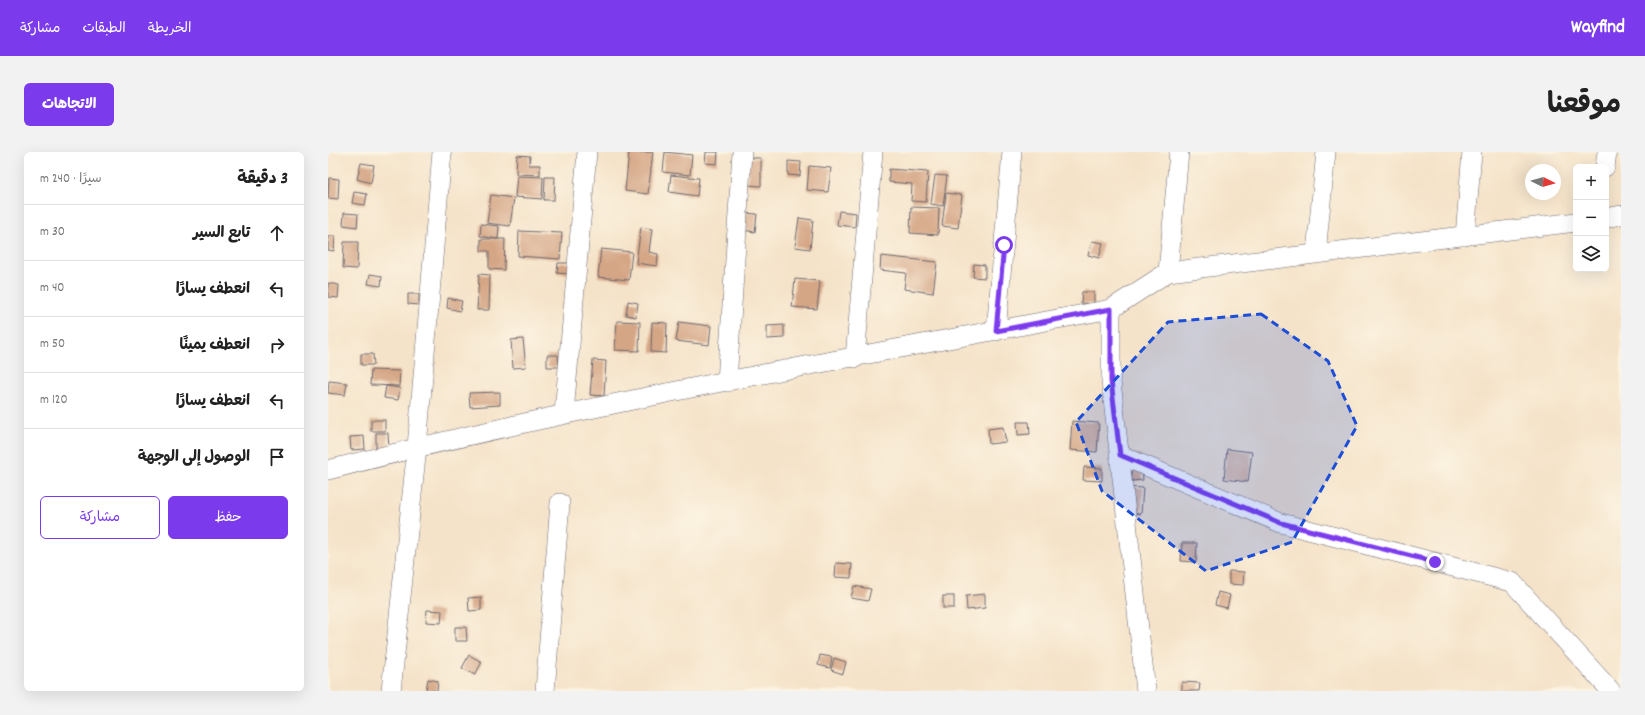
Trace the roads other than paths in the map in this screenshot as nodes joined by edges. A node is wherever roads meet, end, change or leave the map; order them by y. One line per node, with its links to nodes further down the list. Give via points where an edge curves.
1 (442, 152): 22 (street)
2 (588, 152): 21 (street)
3 (742, 152): 20 (street)
4 (873, 152): 19 (street)
5 (1012, 152): 18 (street)
6 (1179, 152): 16 (street)
7 (1326, 152): 15 (street)
8 (1472, 152): 14 (street)
9 (1607, 152): 10 (street)
10 (1605, 164)
11 (1621, 216): 12 (street)
12 (1609, 218)
13 (1573, 222): 14 (street)
14 (1465, 236): 15 (street)
15 (1316, 254): 16 (street)
16 (1168, 272): 17 (street)
17 (1111, 309): 18 (street); 23 (street, via 1111,381)
18 (996, 331): 19 (street)
19 (855, 358): 20 (street)
20 (727, 382): 21 (street)
21 (564, 413): 22 (street)
22 (417, 447): 24 (street); 26 (street)
23 (1120, 455): 28 (street); 29 (street, via 1281,523 1512,582)
24 (328, 470)
25 (560, 503): 27 (street)
26 (391, 691)
27 (545, 691)
28 (1146, 691)
29 (1611, 691)

